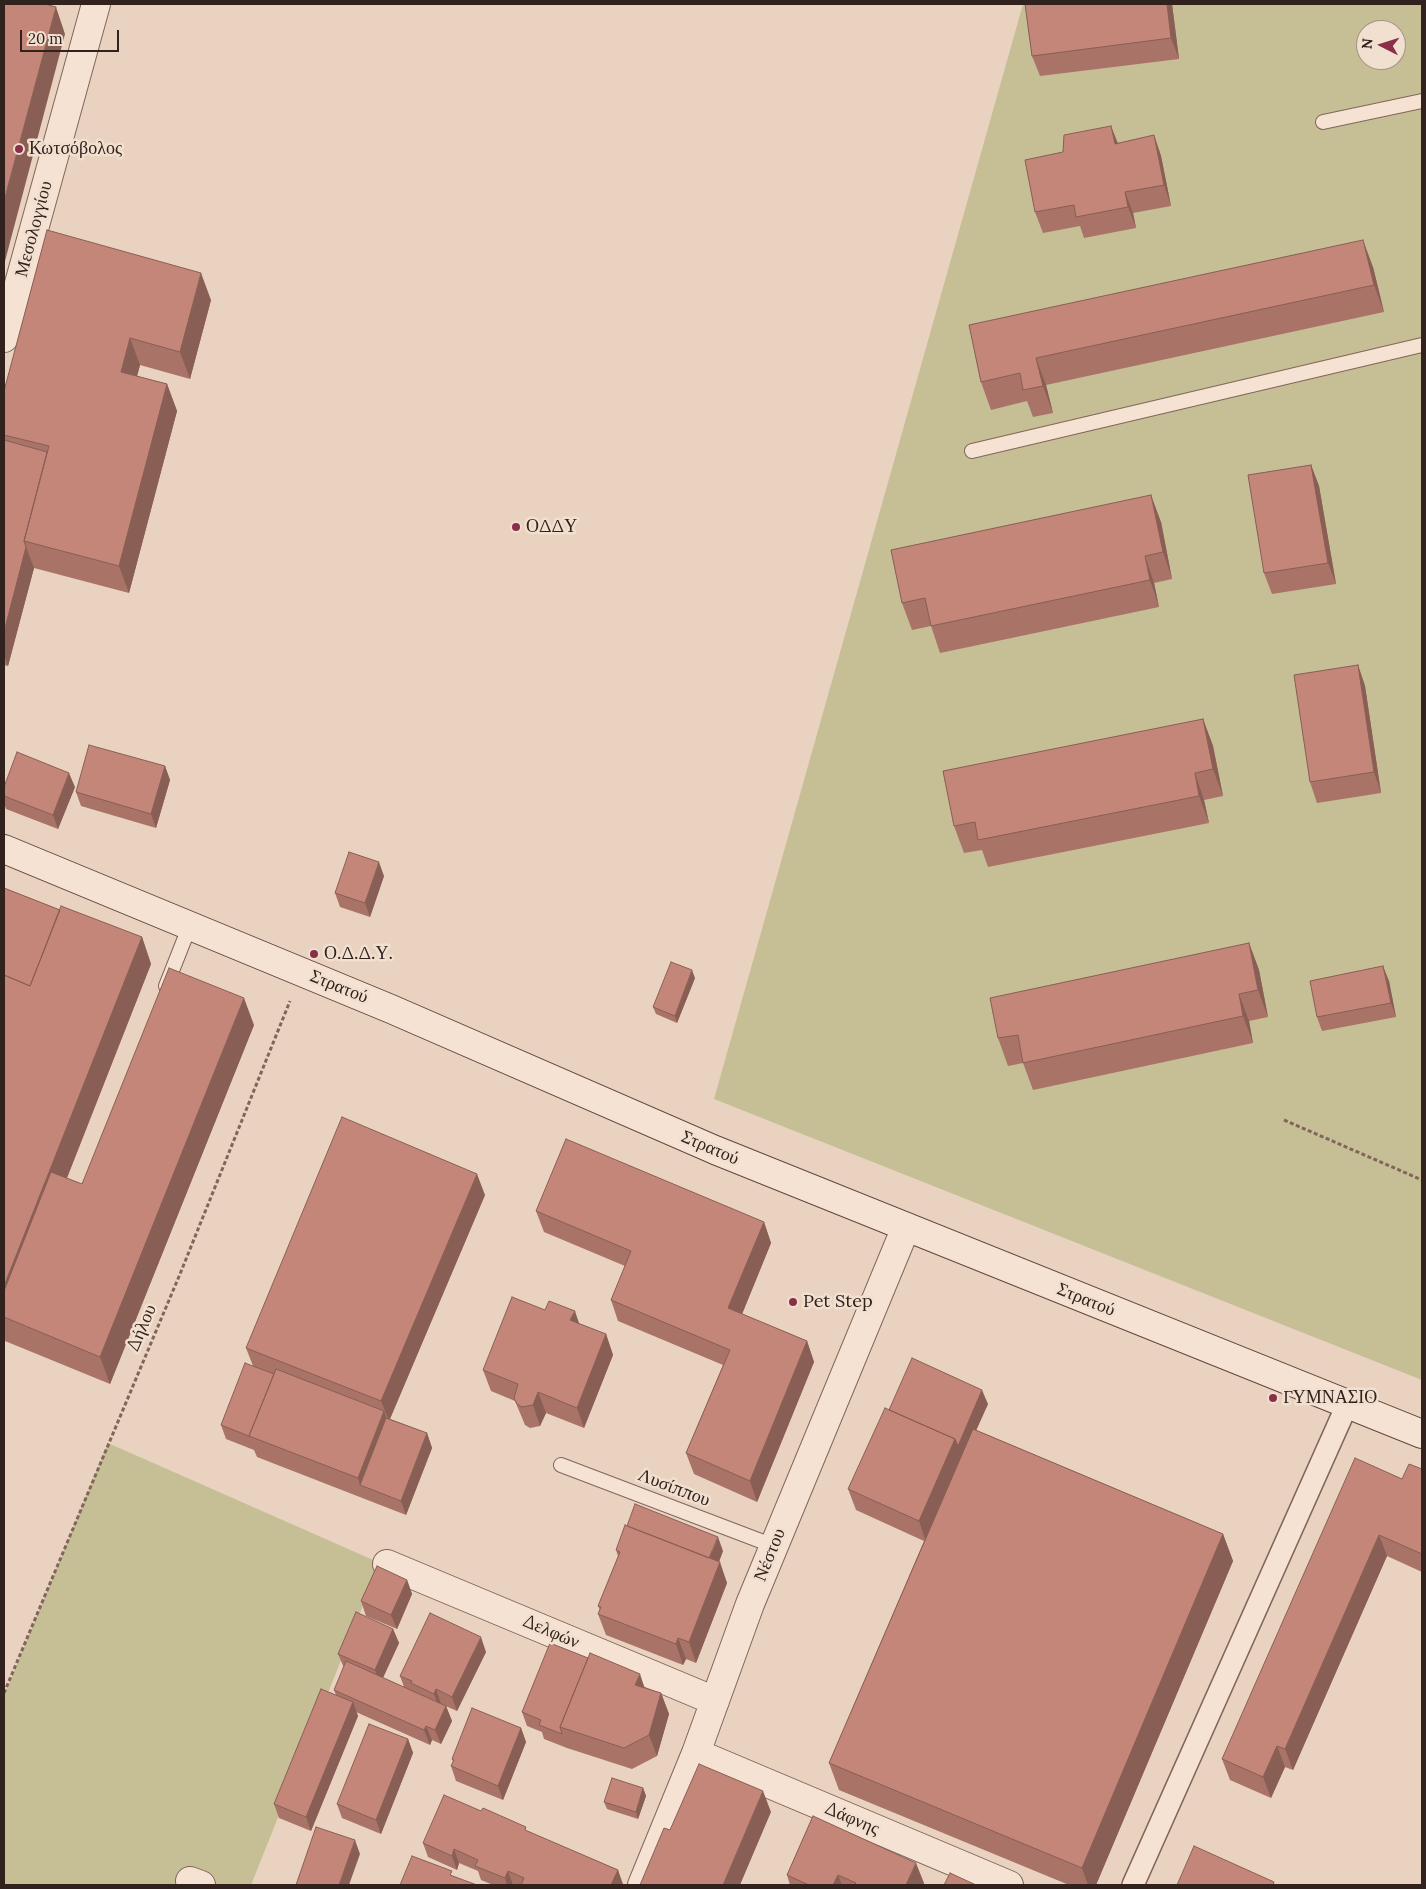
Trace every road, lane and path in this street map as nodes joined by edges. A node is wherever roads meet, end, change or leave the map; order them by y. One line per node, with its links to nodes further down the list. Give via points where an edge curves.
1 (96, 4): 4 (street, Μεσολογγίου)
2 (1422, 100): 3 (lane)
3 (1323, 122)
4 (4, 338)
5 (1422, 345): 6 (lane)
6 (972, 451)
7 (4, 849): 8 (street, Στρατού)
8 (190, 925): 9 (street, Στρατού); 10 (lane)
9 (302, 972): 13 (street, Στρατού, via 715,1150); 19 (path, Δήλου, via 180,1274)
10 (161, 998)
11 (1284, 1120): 12 (path)
12 (1422, 1180)
13 (906, 1227): 14 (street, Στρατού); 17 (street, Νέστου)
14 (1347, 1405): 15 (street, Στρατού); 24 (street)
15 (1422, 1434)
16 (561, 1465): 17 (lane, Λυσίππου)
17 (774, 1546): 20 (street, Νέστου)
18 (387, 1564): 20 (street, Δελφών)
19 (4, 1693)
20 (715, 1701): 21 (street, Νέστου)
21 (696, 1753): 22 (street, Νέστου); 23 (street, Δάφνης)
22 (642, 1885)
23 (1009, 1885)
24 (1133, 1885)

